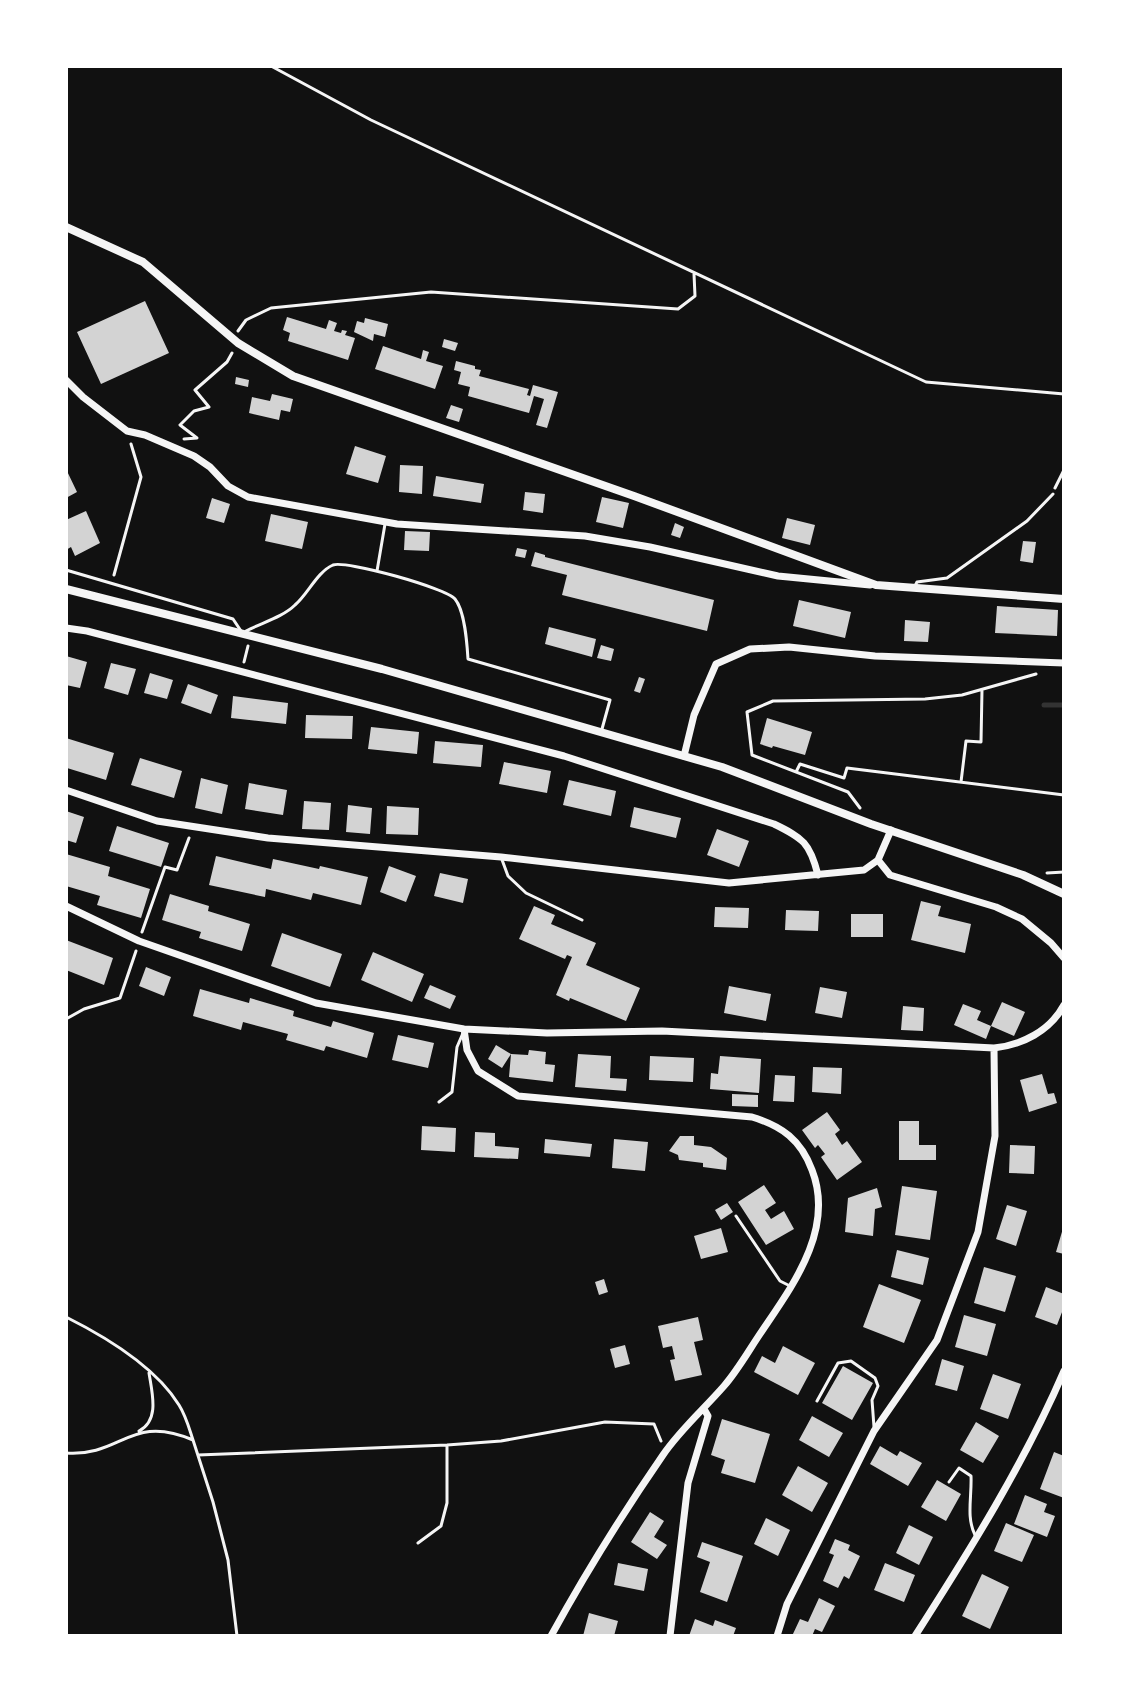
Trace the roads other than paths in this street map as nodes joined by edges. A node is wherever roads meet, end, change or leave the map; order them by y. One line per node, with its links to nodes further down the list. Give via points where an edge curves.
1 (66, 227): 7 (street, via 143,262 236,340 293,376)
2 (66, 380): 4 (street, via 127,431 194,456 248,497)
3 (1053, 494): 9 (lane, via 1027,521 947,578 917,582)
4 (386, 522): 6 (lane); 7 (street, via 585,536 778,576)
5 (66, 570): 12 (lane, via 233,619)
6 (377, 571): 12 (lane, via 347,563 331,566 294,607); 14 (lane, via 457,601 468,659 610,700)
7 (876, 585): 9 (street)
8 (66, 589): 12 (street)
9 (913, 589): 10 (street)
10 (1064, 599)
11 (66, 628): 20 (street, via 564,756 774,824 809,847)
12 (246, 634): 14 (street)
13 (1064, 663): 15 (street, via 750,649 716,664 694,715)
14 (601, 732): 15 (street)
15 (684, 756): 17 (street)
16 (66, 790): 18 (street, via 157,821 268,838)
17 (891, 830): 19 (street); 21 (street)
18 (501, 857): 20 (street, via 729,883); 23 (lane, via 508,876 526,893)
19 (878, 860): 20 (street, via 864,870); 24 (street, via 890,875 1022,919)
20 (818, 875)
21 (1064, 894)
22 (66, 906): 26 (street, via 139,941 316,1003)
23 (582, 920)
24 (1064, 958)
25 (1064, 1005): 27 (street, via 1042,1030 1014,1046)
26 (464, 1029): 27 (street, via 662,1031); 28 (lane, via 452,1092); 30 (street, via 478,1071 518,1096 752,1117 776,1124 807,1156 820,1209 813,1242)
27 (994, 1048): 34 (street, via 995,1136 978,1232 937,1340)
28 (439, 1102)
29 (736, 1216): 30 (lane, via 780,1281)
30 (791, 1287): 33 (street)
31 (1064, 1371): 36 (street)
32 (817, 1401): 34 (lane, via 838,1363 851,1361 878,1386 872,1400)
33 (704, 1409): 37 (street, via 665,1452); 38 (street, via 708,1416 688,1483)
34 (874, 1431): 39 (street, via 787,1604)
35 (949, 1482): 36 (lane, via 959,1468 971,1476 969,1522)
36 (977, 1538): 40 (street)
37 (551, 1636)
38 (670, 1636)
39 (777, 1636)
40 (915, 1636)

